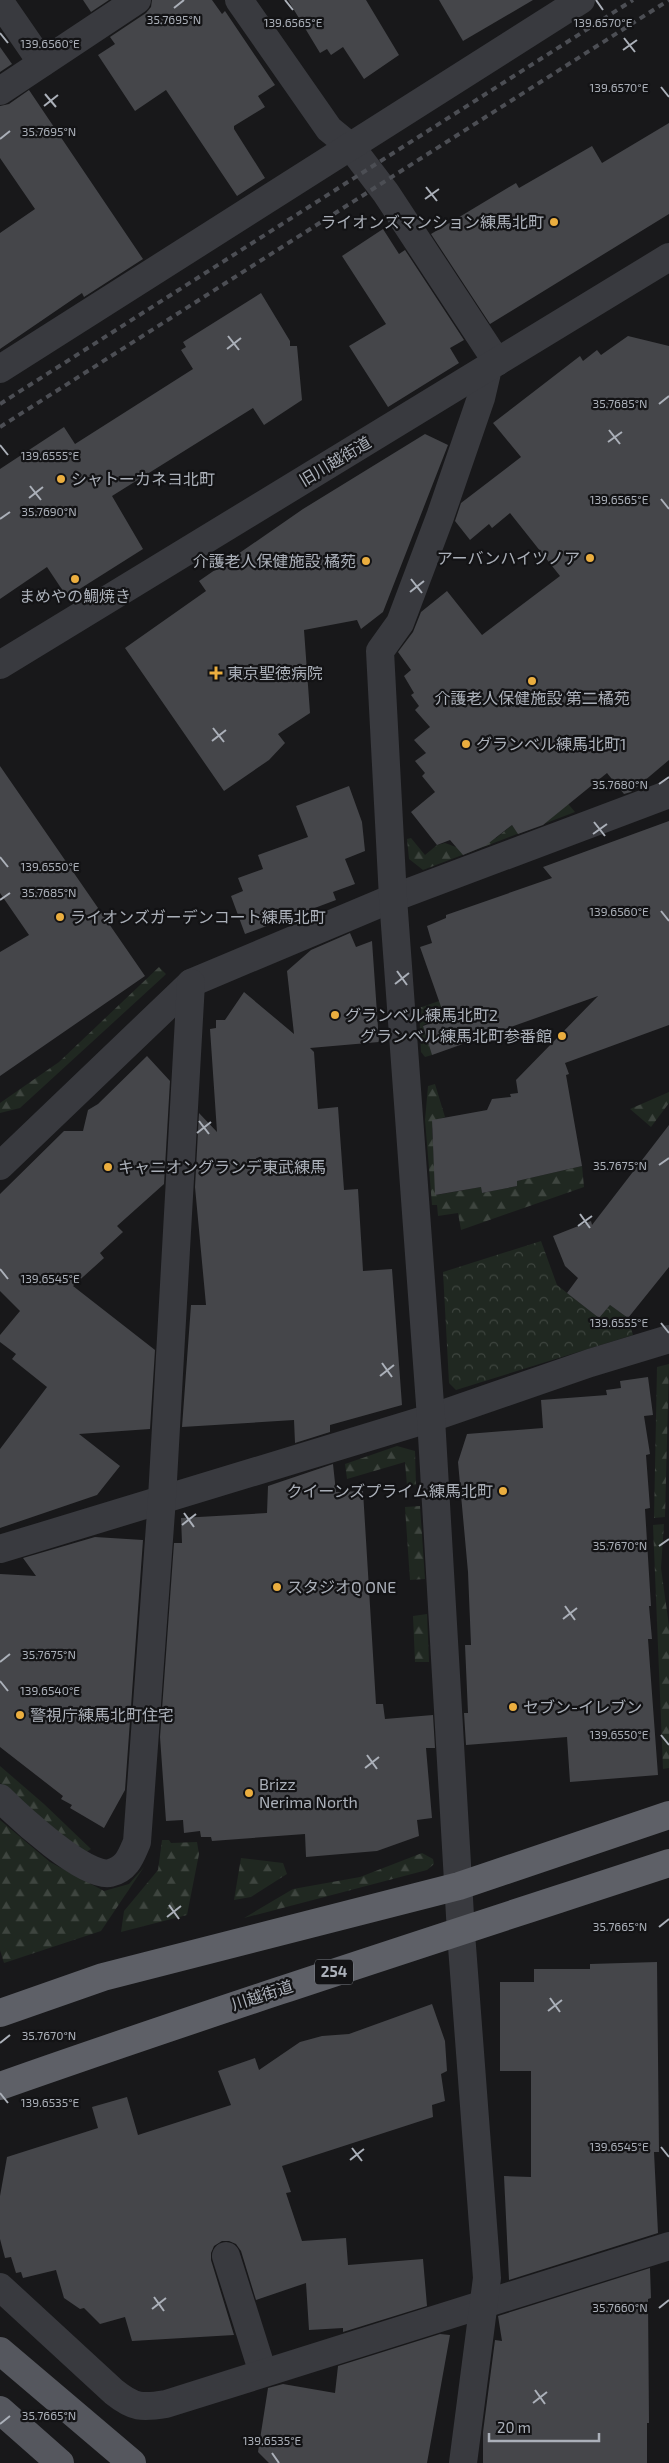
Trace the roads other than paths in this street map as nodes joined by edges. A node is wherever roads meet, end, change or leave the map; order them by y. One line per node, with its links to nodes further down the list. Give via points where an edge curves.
1 (137, 0): 5 (street)
2 (240, 0): 7 (street, via 329,129)
3 (581, 0): 7 (street)
4 (0, 2): 5 (street)
5 (42, 63): 6 (street)
6 (0, 91)
7 (351, 147): 9 (street, via 386,193); 10 (street)
8 (669, 257): 9 (street, 旧川越街道)
9 (492, 365): 11 (street, 旧川越街道); 13 (street, via 400,623 380,651)
10 (0, 369)
11 (0, 664)
12 (669, 794): 13 (street)
13 (393, 898): 14 (street); 17 (street)
14 (191, 983): 15 (street); 18 (street)
15 (0, 1166)
16 (669, 1339): 17 (street)
17 (431, 1418): 18 (street); 23 (street)
18 (162, 1498): 19 (street); 20 (street, via 137,1842 128,1863 110,1873 89,1869 30,1827)
19 (0, 1549)
20 (0, 1798)
21 (669, 1815): 23 (highway)
22 (669, 1863): 24 (highway, 川越街道 / 254)
23 (459, 1886): 24 (street); 25 (highway, via 103,1977)
24 (461, 1933): 26 (highway, 川越街道 / 254, via 232,2005); 30 (street, via 486,2278)
25 (0, 2013)
26 (0, 2086)
27 (669, 2246): 30 (street)
28 (226, 2256): 32 (street)
29 (0, 2287): 32 (street, via 114,2392 127,2402 144,2408)
30 (482, 2305): 32 (street); 36 (street)
31 (0, 2351): 35 (main road)
32 (263, 2373)
33 (3, 2419): 34 (main road)
34 (60, 2463)
35 (132, 2463)
36 (463, 2463)

